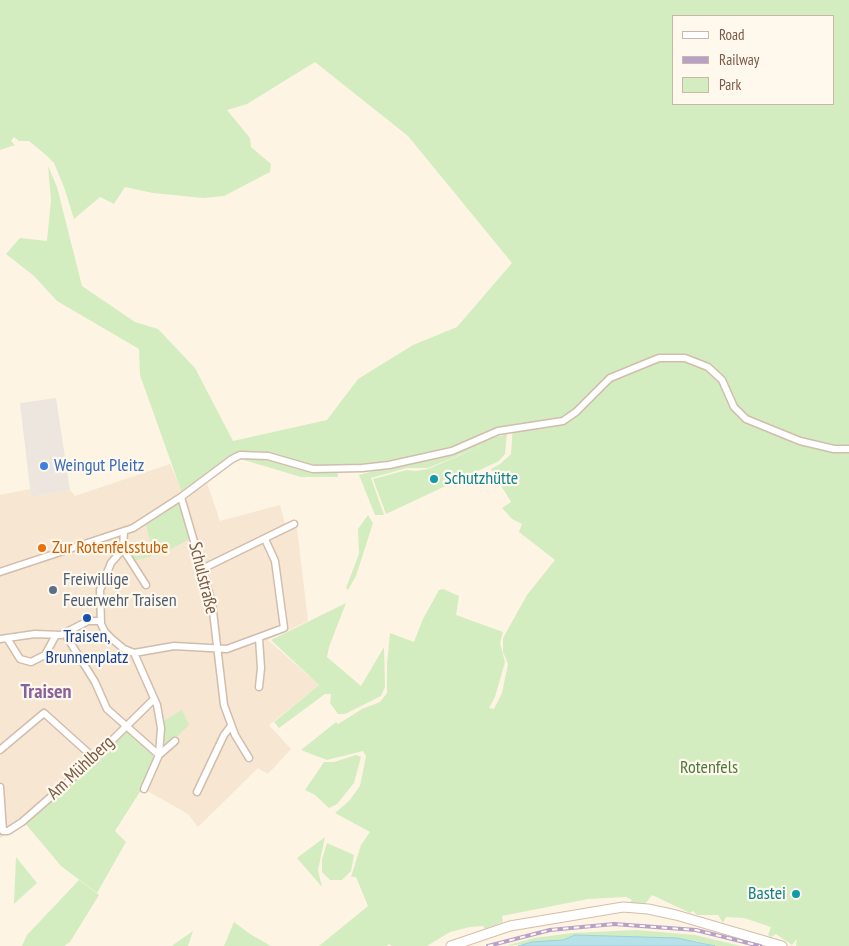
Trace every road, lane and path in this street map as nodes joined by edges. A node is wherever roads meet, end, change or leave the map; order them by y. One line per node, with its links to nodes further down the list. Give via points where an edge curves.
1 (849, 449): 2 (street, via 834,449 794,439 746,419 737,411 726,386 713,371 691,359 666,357 645,362 610,378 576,412 557,423 498,431 452,450 371,468 313,469 268,456 240,455)
2 (181, 497): 4 (street, via 136,527); 7 (street, Schulstraße)
3 (294, 524): 5 (street)
4 (124, 531): 6 (street); 8 (street)
5 (265, 539): 7 (street); 13 (street, via 275,561 284,628)
6 (123, 549): 9 (street); 10 (street, via 111,563 101,586)
7 (202, 569): 15 (street, Schulstraße, via 212,603)
8 (0, 572)
9 (146, 585)
10 (101, 621): 11 (street, via 88,621); 16 (street, via 107,635)
11 (65, 634): 12 (street); 19 (street, via 95,682 107,709)
12 (56, 635): 14 (street, via 35,634); 14 (street, via 45,655 31,662 20,659)
13 (258, 638): 15 (street); 17 (street)
14 (3, 639)
15 (216, 650): 16 (street, via 174,646); 20 (street, Schulstraße)
16 (134, 653): 18 (street)
17 (259, 687)
18 (154, 699): 19 (street, Am Mühlberg); 23 (street, via 160,728)
19 (126, 726): 23 (street); 24 (street, Am Mühlberg)
20 (230, 726): 25 (street, Schulstraße); 28 (street)
21 (175, 741): 23 (street)
22 (0, 750): 24 (street, via 44,713)
23 (159, 755): 27 (street)
24 (94, 758): 26 (street, Am Mühlberg, via 8,831 3,830)
25 (249, 758)
26 (0, 787)
27 (144, 789)
28 (197, 792)
29 (451, 946): 30 (main road, via 510,926 623,907 676,915)
30 (782, 946)

